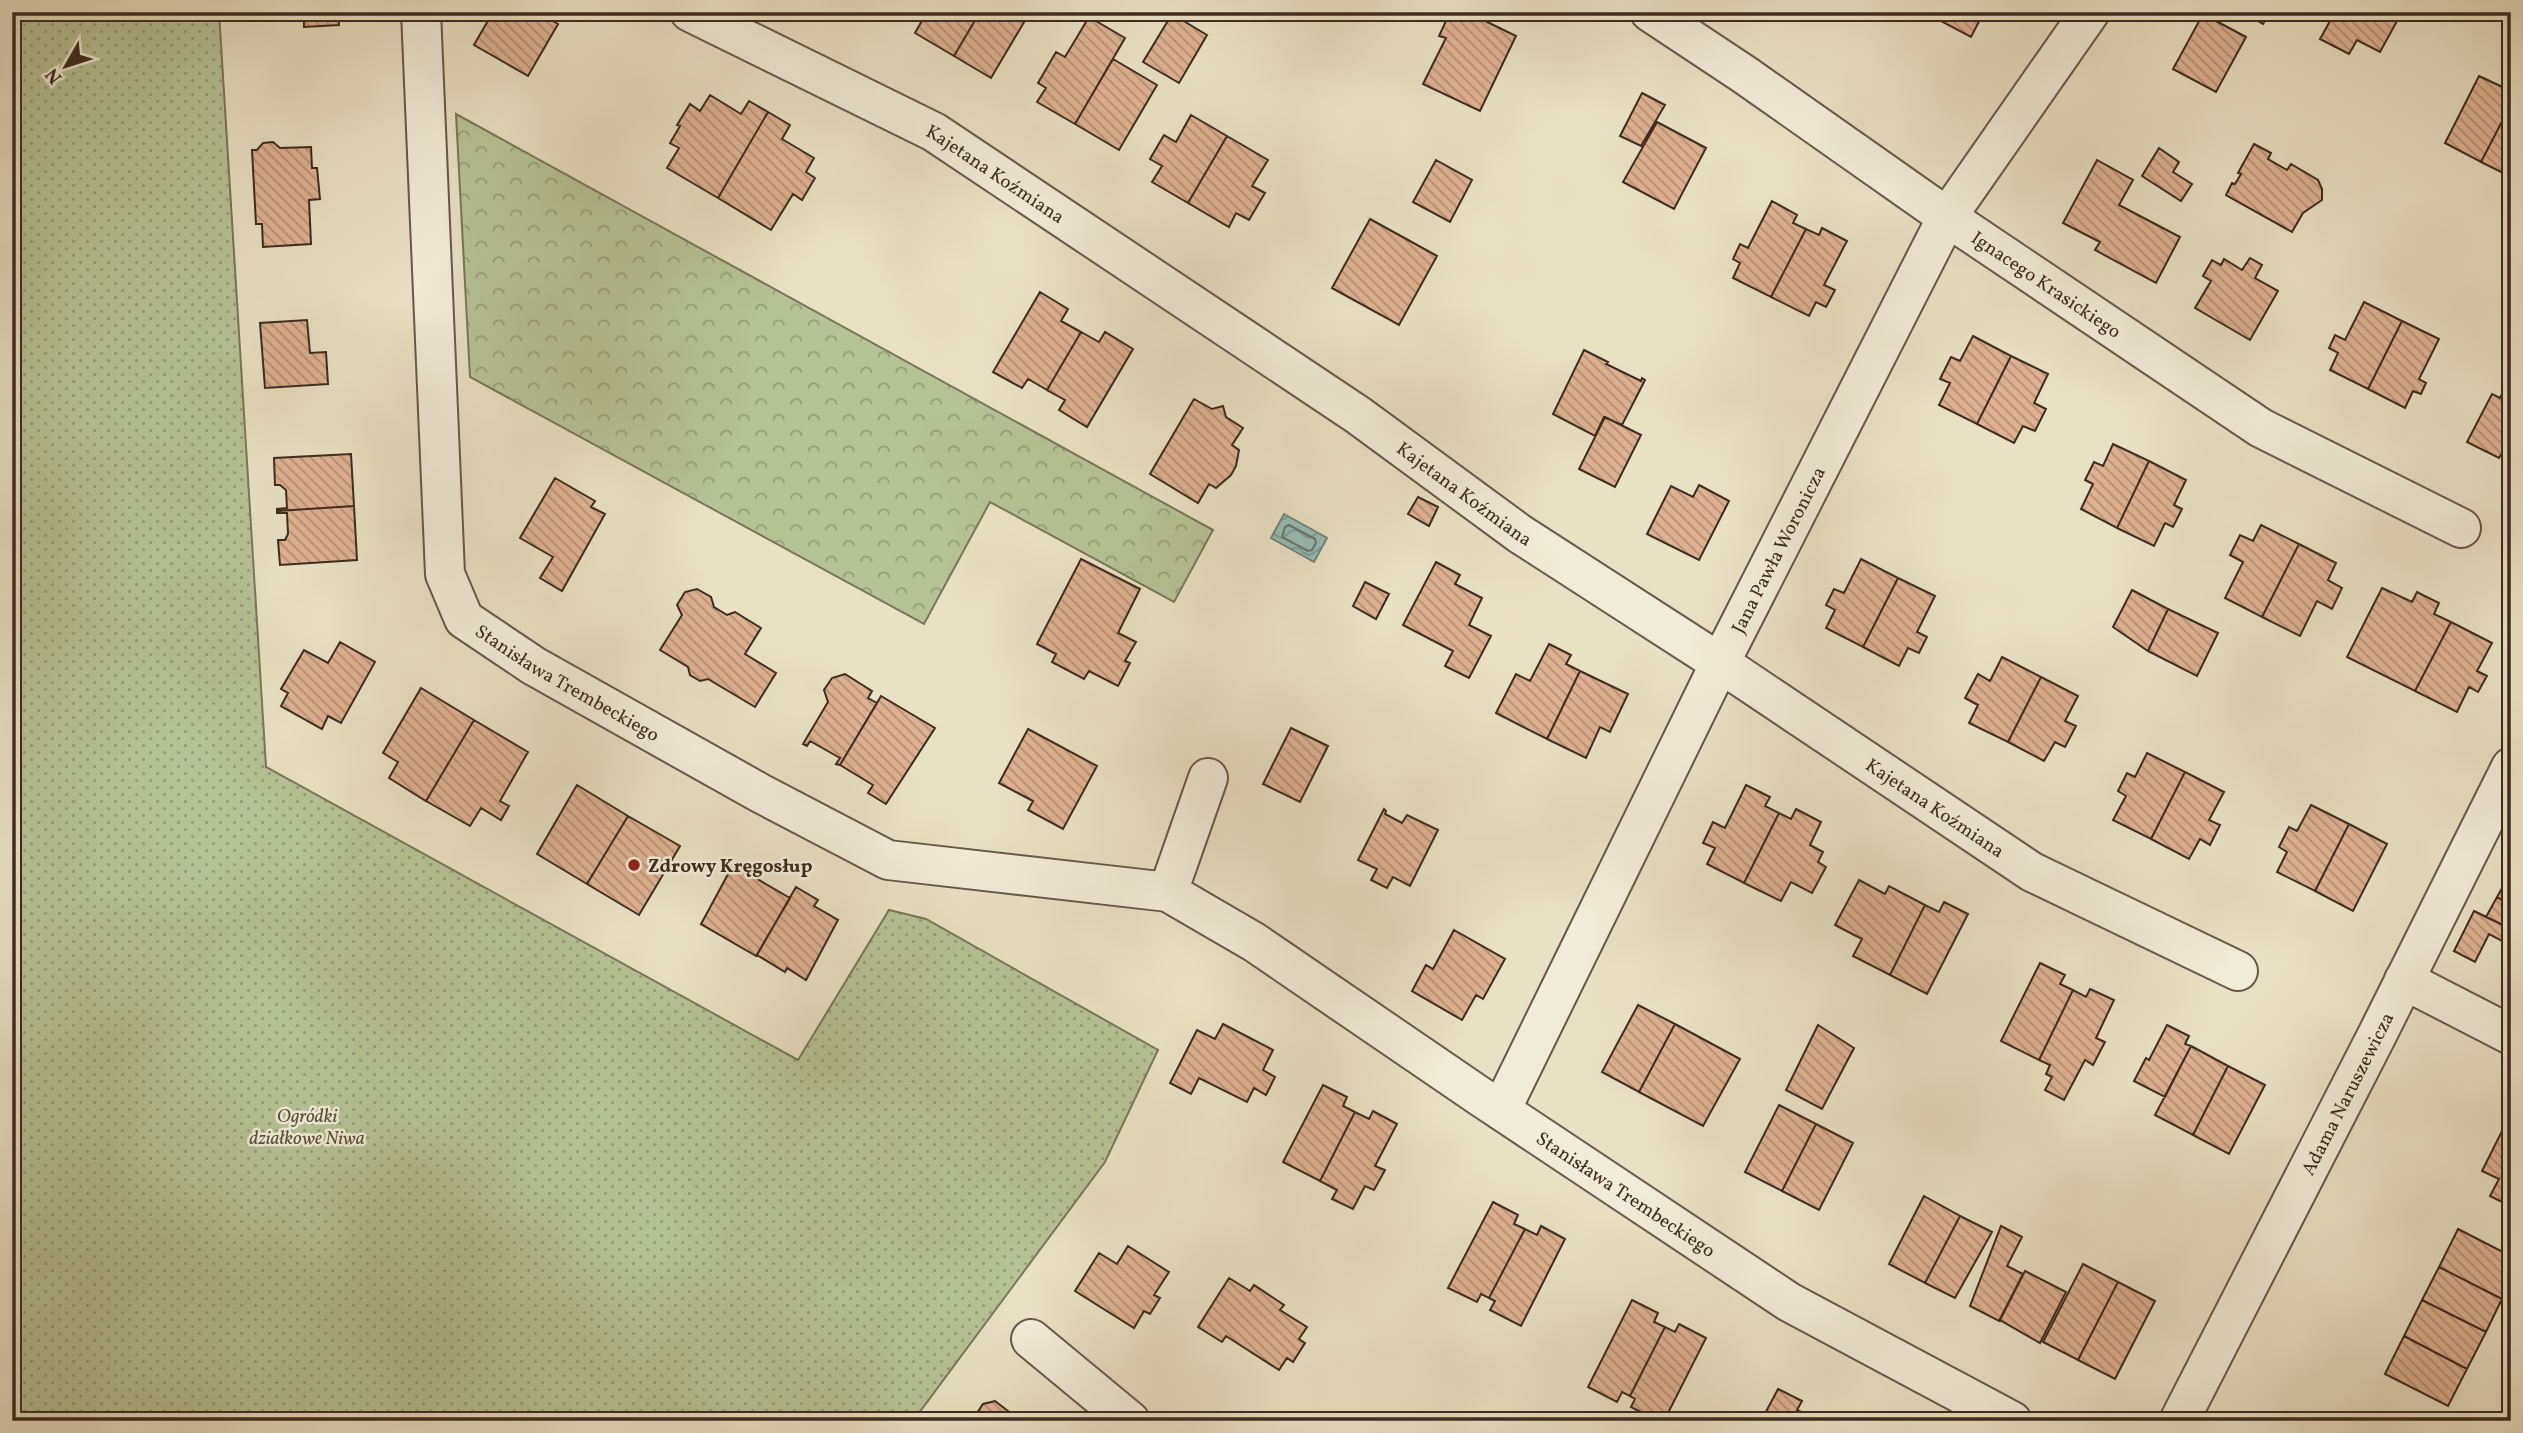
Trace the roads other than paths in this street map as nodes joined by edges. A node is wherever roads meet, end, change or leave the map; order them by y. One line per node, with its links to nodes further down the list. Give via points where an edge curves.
1 (421, 12): 10 (street, Stanisława Trembeckiego, via 445,575 464,619 534,666 888,860)
2 (690, 12): 7 (street, Kajetana Koźmiana, via 934,132 1359,415 1520,534)
3 (1650, 12): 5 (street, Ignacego Krasickiego)
4 (2090, 12): 5 (street, Jana Pawła Woronicza)
5 (1947, 217): 6 (street, Ignacego Krasickiego, via 2261,428); 7 (street, Jana Pawła Woronicza)
6 (2461, 528)
7 (1720, 663): 11 (street, Kajetana Koźmiana, via 2032,872); 14 (street, Jana Pawła Woronicza)
8 (2511, 767): 12 (street, Adama Naruszewicza)
9 (1208, 778): 10 (street)
10 (1168, 892): 14 (street, Stanisława Trembeckiego, via 1254,942)
11 (2238, 971)
12 (2404, 980): 13 (street); 18 (street, Adama Naruszewicza)
13 (2511, 1035)
14 (1501, 1110): 17 (street, Stanisława Trembeckiego, via 1789,1303)
15 (1031, 1339): 16 (street)
16 (1130, 1421)
17 (2012, 1421)
18 (2179, 1421)

